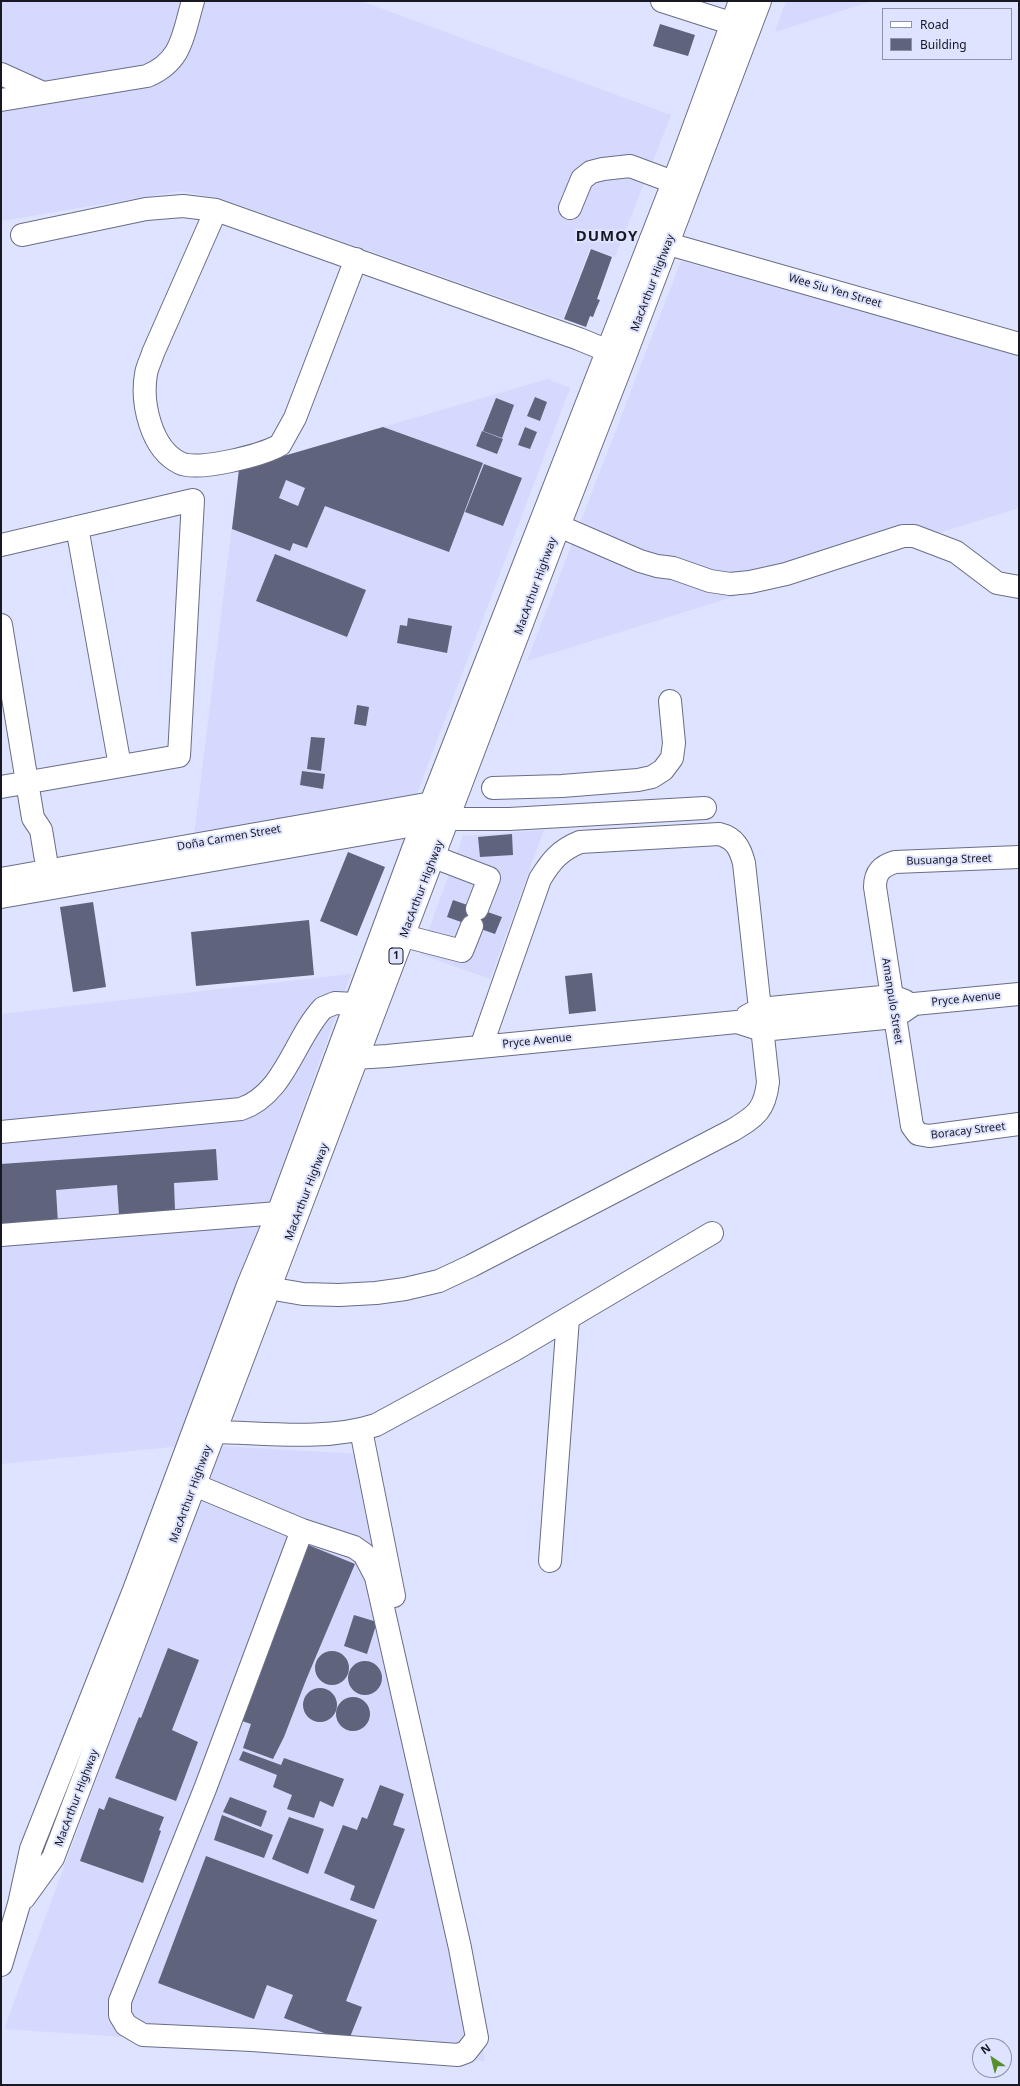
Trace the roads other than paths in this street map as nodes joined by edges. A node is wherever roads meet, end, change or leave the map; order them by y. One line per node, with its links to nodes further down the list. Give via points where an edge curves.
1 (193, 1): 7 (main road, via 178,51 160,70 148,76)
2 (662, 1): 5 (main road)
3 (740, 1): 5 (main road, MacArthur Highway / 1)
4 (760, 1): 5 (main road, MacArthur Highway / 1)
5 (741, 26): 9 (main road, MacArthur Highway / 1); 13 (main road, MacArthur Highway / 1)
6 (1, 74): 7 (main road)
7 (42, 93): 8 (main road)
8 (1, 100)
9 (673, 182): 10 (main road, via 630,166 591,172 582,179); 13 (main road, MacArthur Highway / 1)
10 (570, 208)
11 (216, 210): 12 (main road, via 183,206 146,209); 14 (main road); 14 (main road, via 146,374 146,410 154,436 166,454 180,463 195,466 210,464 261,453 280,445 295,418)
12 (22, 235)
13 (660, 241): 15 (main road, Wee Siu Yen Street); 16 (main road, MacArthur Highway / 1); 17 (main road, MacArthur Highway / 1)
14 (356, 259): 16 (main road)
15 (1019, 344)
16 (608, 351): 17 (main road, MacArthur Highway / 1)
17 (551, 522): 20 (main road, via 640,561 673,568 710,581 730,584 786,574 903,536 914,536 956,552 997,583); 27 (main road, MacArthur Highway / 1); 29 (main road, MacArthur Highway / 1)
18 (77, 528): 19 (main road); 23 (main road); 23 (main road, via 193,500 179,756)
19 (1, 545)
20 (1019, 587)
21 (1, 625): 24 (main road)
22 (670, 701): 26 (main road, via 674,743 672,758 663,770 652,777 562,786)
23 (120, 766): 24 (main road)
24 (27, 782): 25 (main road); 35 (main road, via 33,818 29,832)
25 (1, 787)
26 (493, 788)
27 (457, 798): 29 (main road, Doña Carmen Street); 30 (main road, MacArthur Highway / 1)
28 (705, 808): 30 (main road, Doña Carmen Street, via 509,819)
29 (428, 812): 30 (main road, Doña Carmen Street); 35 (main road, Doña Carmen Street); 40 (main road, MacArthur Highway / 1)
30 (449, 819): 31 (main road, MacArthur Highway / 1)
31 (434, 857): 37 (main road, MacArthur Highway / 1); 37 (main road, via 488,878 462,951)
32 (1019, 857): 33 (main road, Busuanga Street, via 895,862)
33 (881, 868): 39 (main road, Amanpulo Street, via 875,887)
34 (1, 879): 35 (main road, Doña Carmen Street)
35 (43, 881): 36 (main road, Doña Carmen Street)
36 (1, 897)
37 (404, 936): 45 (main road, MacArthur Highway / 1)
38 (1019, 994): 41 (main road, Pryce Avenue)
39 (892, 996): 41 (main road, Pryce Avenue); 42 (main road, Amanpulo Street); 43 (main road, Pryce Avenue)
40 (355, 1004): 46 (main road, MacArthur Highway / 1); 48 (main road, via 335,1003 323,1008 267,1095 241,1110)
41 (914, 1004): 42 (main road, Pryce Avenue)
42 (895, 1017): 43 (main road, Pryce Avenue); 49 (main road, Amanpulo Street, via 911,1122)
43 (761, 1019): 44 (main road, Pryce Avenue); 44 (main road, via 744,863 736,843 719,834 580,842 566,847 556,855 540,879); 55 (main road, via 768,1082 764,1105 757,1114 726,1133 439,1281 405,1289 340,1295 303,1294)
44 (481, 1047): 45 (main road, Pryce Avenue)
45 (358, 1058): 46 (main road, Pryce Avenue); 53 (main road, MacArthur Highway / 1)
46 (336, 1059): 50 (main road, MacArthur Highway / 1)
47 (1019, 1124): 49 (main road, Boracay Street, via 929,1136)
48 (1, 1132)
49 (918, 1134)
50 (278, 1213): 52 (main road); 53 (main road, MacArthur Highway / 1)
51 (712, 1233): 56 (main road)
52 (1, 1235)
53 (278, 1239): 54 (main road, MacArthur Highway / 1); 55 (main road, MacArthur Highway / 1)
54 (248, 1284): 55 (main road); 63 (main road, MacArthur Highway / 1, via 136,1583 31,1849)
55 (269, 1288): 58 (main road, MacArthur Highway / 1)
56 (568, 1318): 57 (main road, via 418,1404); 61 (main road)
57 (361, 1430): 58 (main road, via 326,1434); 62 (main road)
58 (215, 1432): 59 (main road, MacArthur Highway / 1)
59 (195, 1485): 60 (main road); 63 (main road, MacArthur Highway / 1, via 53,1858)
60 (302, 1530): 60 (main road, via 354,1546 364,1554 376,1577 460,1948 477,2038 469,2049 458,2055 143,2035 126,2025 120,2015 120,2001 205,1788)
61 (550, 1561)
62 (453, 1879)
63 (19, 1904): 64 (main road, MacArthur Highway / 1)
64 (1, 1965)

